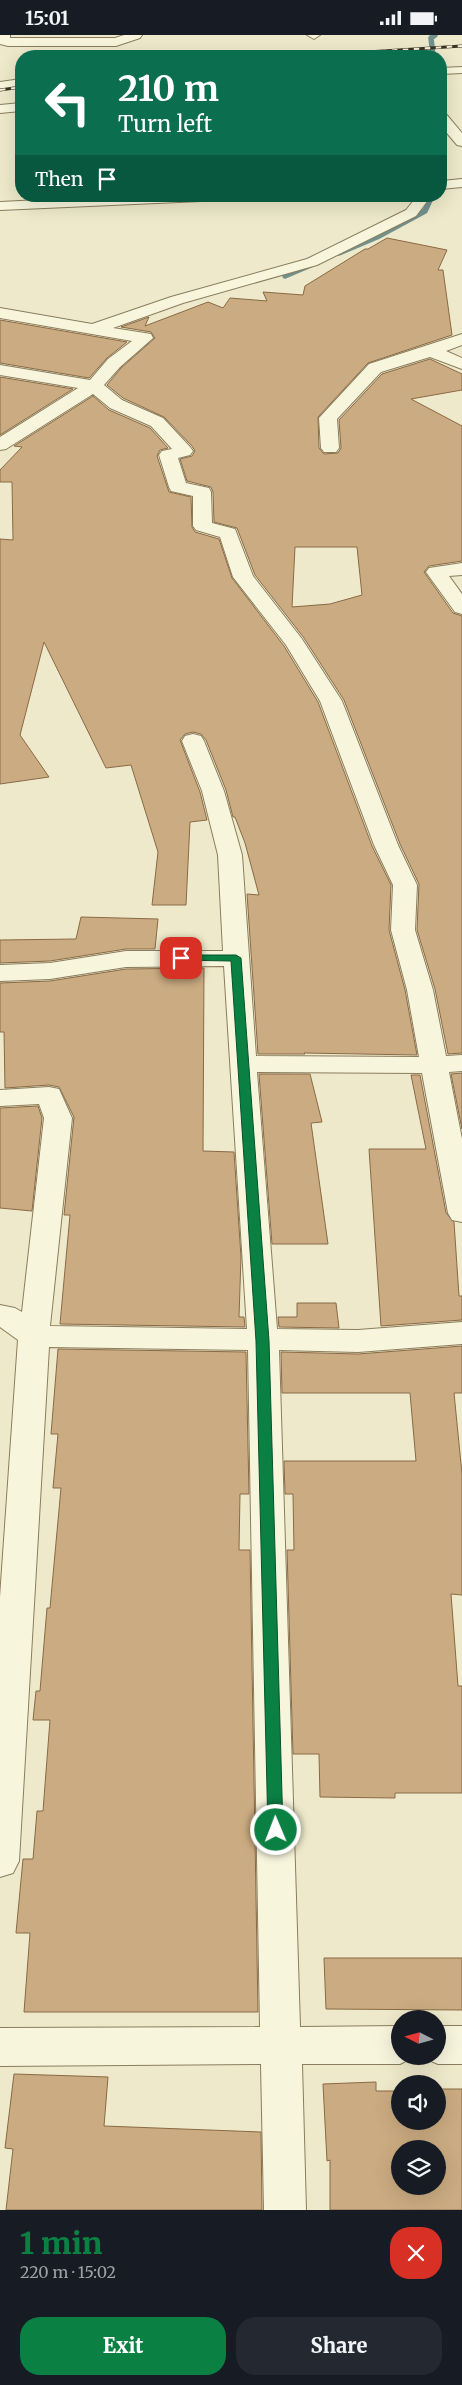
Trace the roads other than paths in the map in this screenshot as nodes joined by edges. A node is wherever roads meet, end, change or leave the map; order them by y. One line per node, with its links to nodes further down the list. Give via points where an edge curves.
1 (4, 35): 2 (street, via 4,41 8,42 119,46)
2 (136, 35)
3 (462, 70): 4 (lane)
4 (447, 71)
5 (15, 84): 6 (street)
6 (0, 85)
7 (15, 108): 8 (street)
8 (0, 109)
9 (447, 124): 10 (street)
10 (462, 142)
11 (462, 183): 12 (street)
12 (447, 184)
13 (90, 202): 15 (street)
14 (419, 202): 17 (street, via 411,213 312,262 177,300)
15 (0, 206)
16 (0, 313): 17 (street)
17 (93, 329): 22 (street, via 145,338 114,363)
18 (462, 339): 19 (street)
19 (431, 351): 20 (street); 24 (street, via 375,368 328,417)
20 (462, 364)
21 (0, 370): 22 (street)
22 (94, 387): 23 (street); 32 (street, via 116,404 156,421 184,451 168,455 178,487 202,492 203,526 228,533 243,577 295,643 331,701 386,845 405,885 404,930 420,990)
23 (4, 440)
24 (330, 448)
25 (462, 569): 26 (street, via 436,572)
26 (462, 608)
27 (193, 741): 28 (street, via 213,791 230,855)
28 (236, 958): 29 (street, via 126,959 50,971); 31 (street)
29 (0, 973)
30 (462, 1063): 32 (street)
31 (243, 1065): 32 (street); 38 (street)
32 (434, 1065): 34 (street)
33 (0, 1098): 37 (street, via 49,1095 58,1118)
34 (462, 1213)
35 (0, 1315): 37 (street)
36 (462, 1333): 38 (street, via 358,1341)
37 (34, 1336): 38 (street); 39 (street)
38 (263, 1341): 40 (street)
39 (0, 1861)
40 (281, 2045): 41 (street); 44 (street); 45 (street)
41 (391, 2045)
42 (446, 2045): 43 (street)
43 (462, 2045)
44 (0, 2047)
45 (285, 2210)

